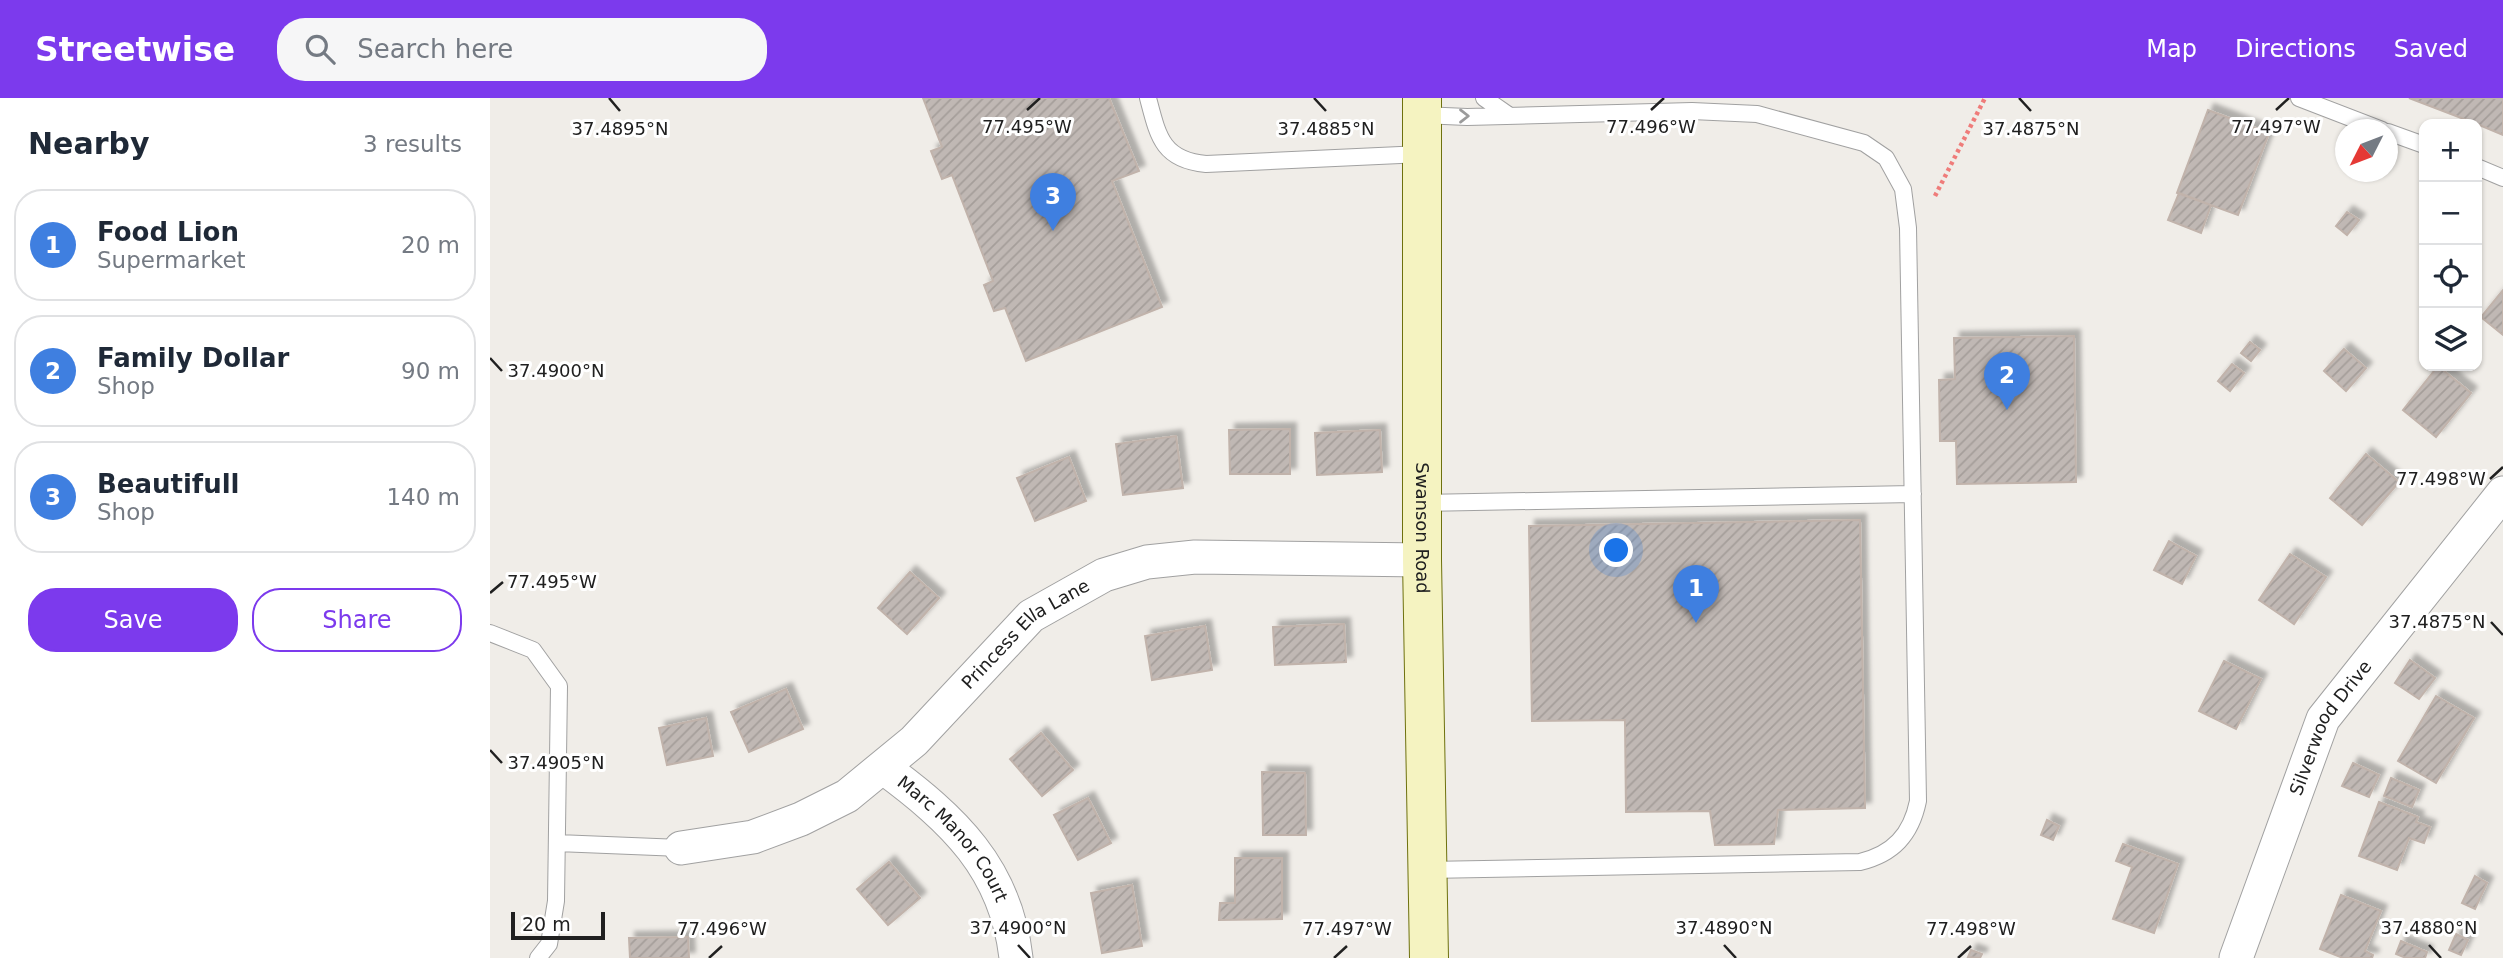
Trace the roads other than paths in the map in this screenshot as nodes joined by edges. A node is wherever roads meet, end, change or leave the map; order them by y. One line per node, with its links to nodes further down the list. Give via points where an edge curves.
1 (1148, 98): 10 (lane, via 1160,141 1185,162)
2 (1484, 98): 6 (lane)
3 (2299, 98): 7 (lane)
4 (1758, 106): 6 (lane); 14 (lane, via 1864,144 1886,158 1899,177 1909,228)
5 (1422, 107): 6 (lane, one-way to 6, via 1466,117); 10 (street, Swanson Road)
6 (1507, 114)
7 (2353, 119)
8 (2398, 136): 9 (lane)
9 (2419, 143)
10 (1422, 154): 15 (street, Swanson Road)
11 (2482, 169): 12 (lane)
12 (2503, 178)
13 (2503, 493): 25 (street, Silverwood Drive, via 2323,719)
14 (1913, 494): 15 (lane); 21 (lane, via 1918,801 1914,821 1893,848 1860,862)
15 (1422, 503): 16 (street, Swanson Road)
16 (1422, 560): 18 (street, Princess Ella Lane, via 1195,557 1147,562 1104,575 1031,616); 21 (street, Swanson Road)
17 (490, 633): 19 (lane, via 533,650 559,686)
18 (884, 768): 20 (street, Princess Ella Lane, via 847,796 801,819 753,837); 23 (street, Marc Manor Court, via 936,807 987,869 1005,906)
19 (557, 843): 20 (lane); 22 (lane, via 556,901 549,944)
20 (681, 848)
21 (1427, 870): 24 (street, Swanson Road)
22 (538, 958)
23 (1016, 958)
24 (1429, 958)
25 (2236, 958)

